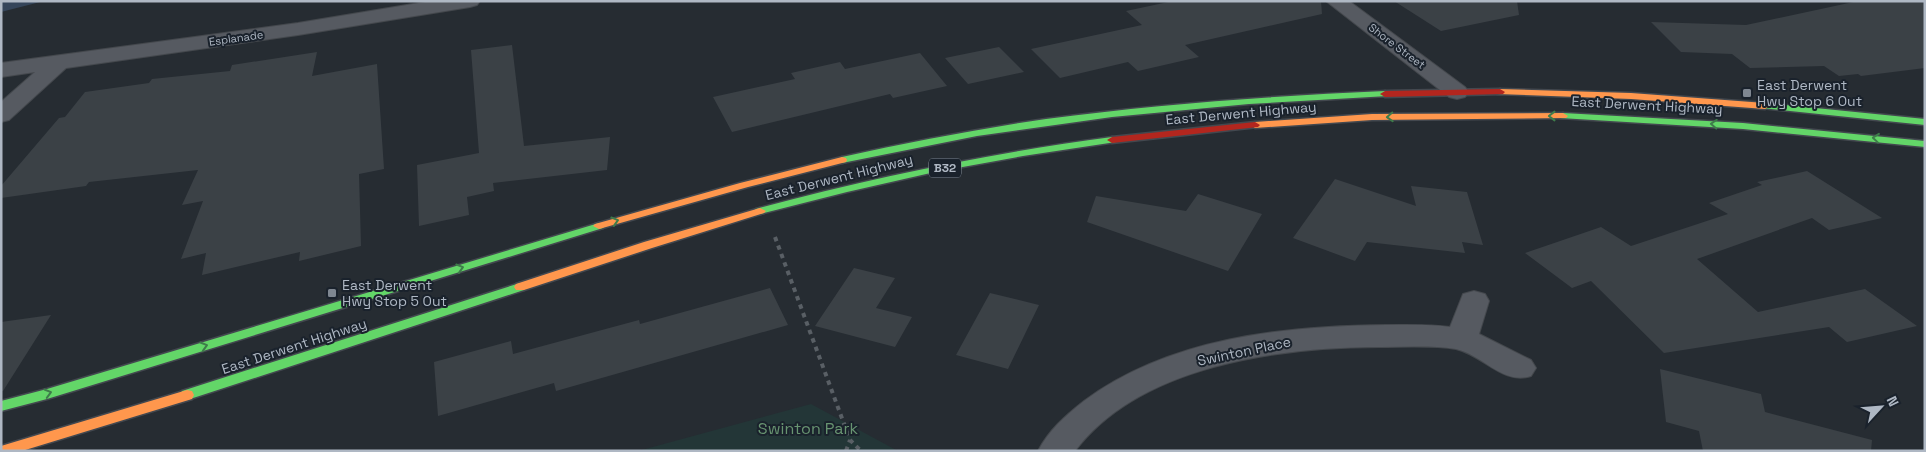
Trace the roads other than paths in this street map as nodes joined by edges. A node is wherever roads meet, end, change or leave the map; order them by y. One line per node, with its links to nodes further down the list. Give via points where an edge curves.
1 (470, 1): 3 (street, Esplanade)
2 (1336, 1): 5 (street, Shore Street)
3 (57, 64): 4 (street, Esplanade); 6 (street)
4 (1, 70)
5 (1457, 92): 7 (main road, East Derwent Highway / B32, via 1667,99); 12 (main road, East Derwent Highway / B32, one-way to 5, via 635,215 779,175 911,146 1001,129 1150,108)
6 (1, 115)
7 (1925, 122)
8 (1925, 144): 13 (main road, East Derwent Highway / B32, one-way to 13, via 1726,124 1561,116 1453,115 1245,126 1112,140 1016,155 913,174 661,240 163,404)
9 (1474, 301): 10 (street)
10 (1462, 340): 11 (street, Swinton Place); 14 (street, Swinton Place, via 1356,335 1303,339 1213,355 1138,383 1076,425)
11 (1520, 368)
12 (1, 406)
13 (2, 451)
14 (1055, 451)

